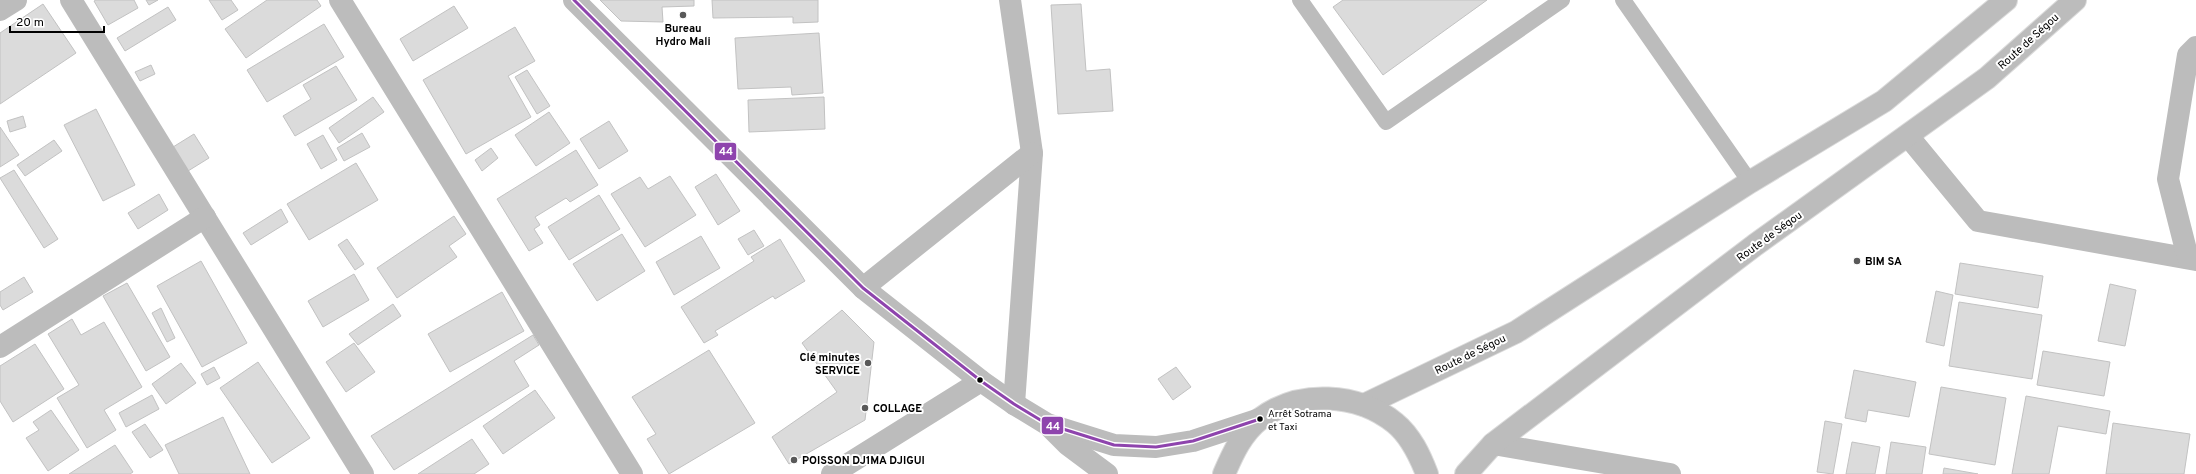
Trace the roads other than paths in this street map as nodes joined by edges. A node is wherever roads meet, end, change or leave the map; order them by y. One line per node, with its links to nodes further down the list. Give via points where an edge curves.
1 (16, 0): 11 (main road)
2 (71, 0): 16 (main road)
3 (340, 0): 27 (main road)
4 (574, 0): 18 (main road)
5 (1010, 0): 14 (main road)
6 (1300, 0): 7 (lane, via 1386,122)
7 (1562, 0)
8 (1623, 0): 15 (lane)
9 (2006, 0): 15 (main road, Route de Ségou, via 1884,101)
10 (2075, 0): 13 (main road, Route de Ségou, via 1987,78)
11 (0, 10)
12 (2196, 47): 17 (main road, via 2188,55 2168,179)
13 (1908, 136): 17 (main road, via 1978,221); 25 (main road, Route de Ségou, via 1755,245)
14 (1032, 154): 18 (main road); 21 (main road)
15 (1750, 182): 22 (main road, Route de Ségou, via 1516,332)
16 (205, 217): 19 (main road); 26 (main road)
17 (2192, 259)
18 (863, 288): 20 (main road)
19 (0, 347)
20 (981, 382): 21 (main road); 28 (main road)
21 (1014, 404): 24 (main road)
22 (1364, 404): 23 (main road, via 1329,397 1292,402); 31 (main road, via 1396,423 1419,452)
23 (1260, 419): 24 (main road, via 1193,441 1156,447 1114,445); 30 (main road, via 1236,445)
24 (1047, 424): 29 (main road)
25 (1493, 444): 32 (main road, Route de Ségou); 33 (main road)
26 (356, 471)
27 (632, 474)
28 (832, 474)
29 (1107, 474)
30 (1224, 474)
31 (1427, 474)
32 (1466, 474)
33 (1670, 474)

